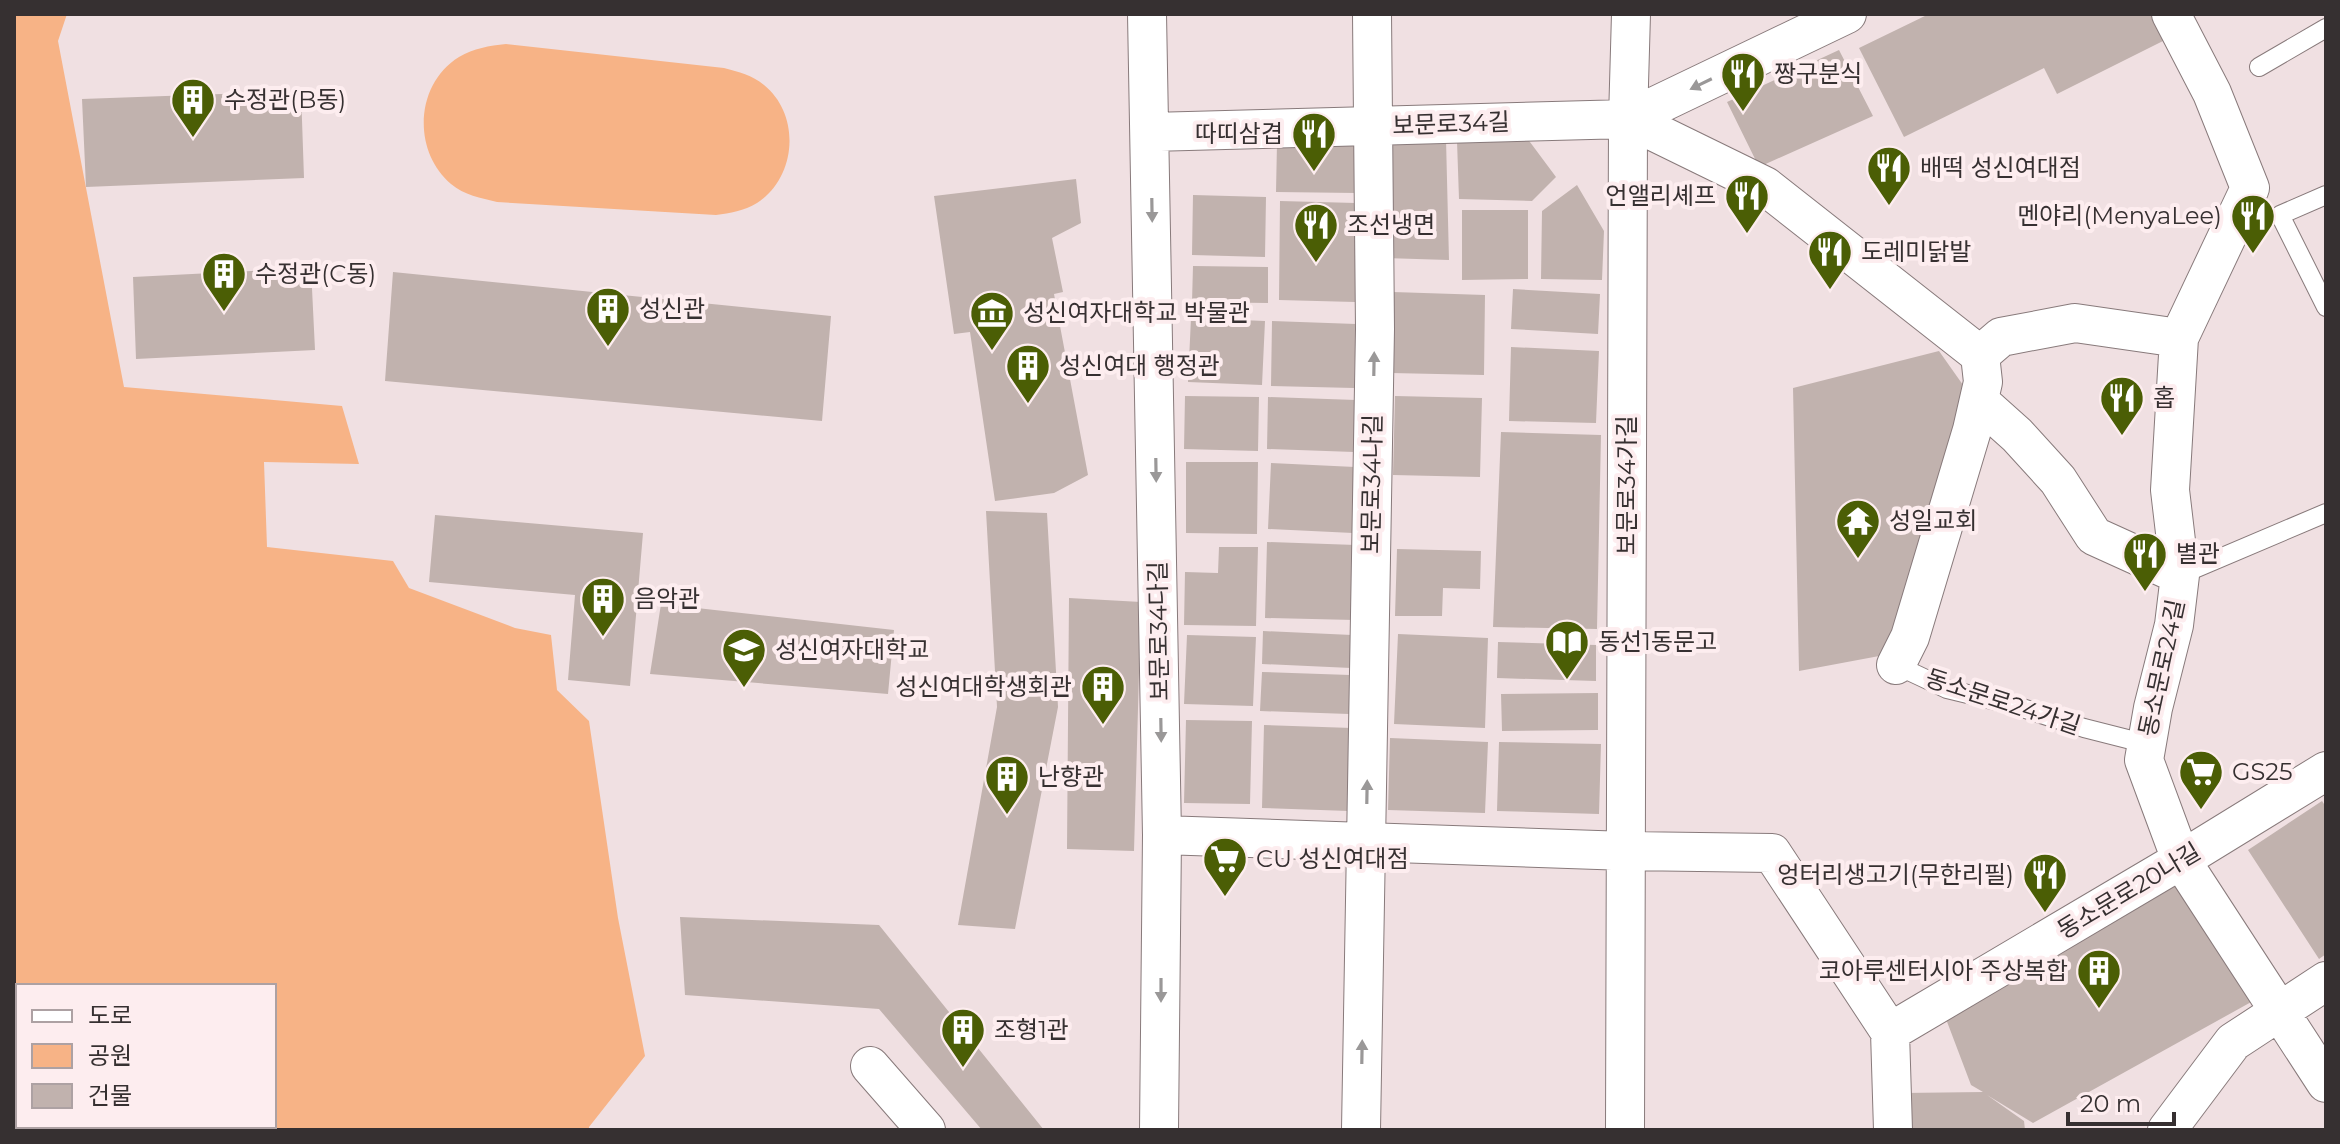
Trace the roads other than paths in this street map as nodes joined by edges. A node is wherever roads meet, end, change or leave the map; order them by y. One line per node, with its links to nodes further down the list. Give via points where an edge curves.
1 (1147, 14): 10 (street)
2 (1372, 14): 9 (street, 보문로34나길)
3 (1631, 14): 8 (street, 보문로34가길)
4 (1847, 14): 8 (street, 보문로34길, one-way to 8)
5 (2171, 14): 13 (street, 동소문로24길, via 2212,93 2250,188)
6 (2326, 28): 7 (lane)
7 (2259, 67)
8 (1628, 119): 9 (street, 보문로34길); 14 (street, via 1765,186); 23 (street, 보문로34가길)
9 (1373, 126): 10 (street, 보문로34길); 22 (street, 보문로34나길, one-way to 9, via 1375,329)
10 (1151, 132): 21 (street, 보문로34다길, one-way to 21)
11 (2326, 195): 12 (lane, via 2280,215)
12 (2326, 307)
13 (2179, 338): 14 (street, via 2075,323 2001,337); 17 (street, 동소문로24길, via 2170,490)
14 (1980, 355): 15 (street, 동소문로24가길)
15 (1979, 401): 17 (street, via 2058,480 2094,536); 18 (street, 동소문로24가길, via 1910,637)
16 (2326, 513): 17 (lane)
17 (2180, 575): 19 (street, 동소문로24길)
18 (1896, 665): 19 (lane, 동소문로24가길, via 1947,689)
19 (2147, 744): 24 (street, 동소문로24길, via 2144,760)
20 (2326, 771): 24 (street, 동소문로20나길)
21 (1162, 835): 22 (street); 31 (street, 보문로34다길, one-way to 31)
22 (1365, 843): 23 (street); 32 (street, 보문로34나길, one-way to 22)
23 (1627, 851): 27 (street, via 1772,853); 33 (street, 보문로34가길)
24 (2181, 860): 26 (street, 동소문로24길); 27 (street, 동소문로20나길)
25 (2326, 981): 26 (street)
26 (2279, 1011): 29 (street, 동소문로24길); 35 (street, via 2233,1042)
27 (1890, 1032): 34 (street)
28 (870, 1066): 30 (street)
29 (2326, 1083)
30 (926, 1130)
31 (1159, 1130)
32 (1361, 1130)
33 (1625, 1130)
34 (1893, 1130)
35 (2167, 1130)

